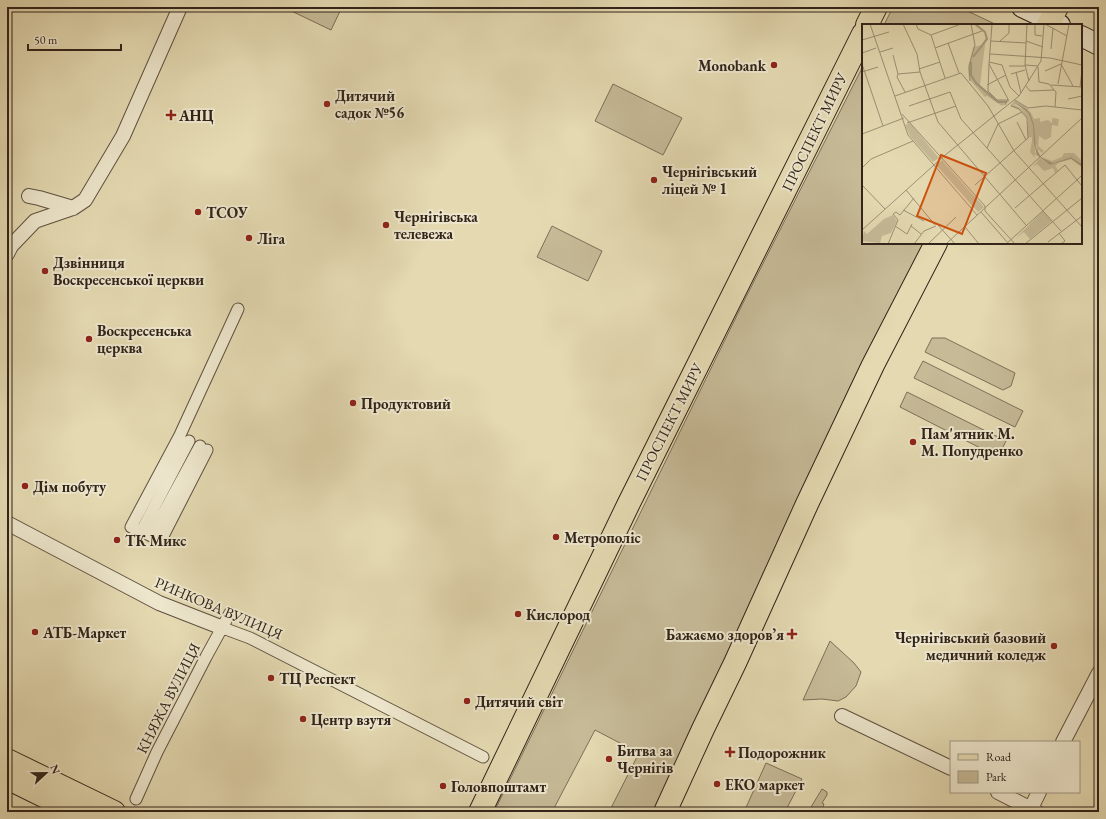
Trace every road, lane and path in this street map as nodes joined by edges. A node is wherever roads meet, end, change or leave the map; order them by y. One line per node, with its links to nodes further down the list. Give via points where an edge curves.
1 (180, 7): 10 (street, via 123,136 85,200)
2 (876, 7): 5 (main road)
3 (1022, 7): 4 (main road)
4 (1054, 19)
5 (868, 24)
6 (862, 36): 33 (main road, ПРОСПЕКТ МИРУ, via 629,503)
7 (1082, 36): 8 (main road)
8 (1099, 45)
9 (29, 196): 10 (street)
10 (73, 208): 12 (street, via 35,221 11,246)
11 (935, 244): 34 (main road, via 806,504 735,664 702,729)
12 (7, 254)
13 (238, 309): 17 (street, via 180,435 130,527)
14 (189, 440): 17 (street)
15 (203, 448): 17 (street, via 161,540)
16 (7, 523): 19 (street, РИНКОВА ВУЛИЦЯ, via 159,602)
17 (146, 534)
18 (230, 613): 19 (street, КНЯЖА ВУЛИЦЯ)
19 (223, 628): 23 (street, РИНКОВА ВУЛИЦЯ, via 277,651); 29 (street, КНЯЖА ВУЛИЦЯ, via 157,752)
20 (1099, 673): 22 (street)
21 (842, 716): 25 (street)
22 (1064, 741)
23 (483, 757)
24 (7, 760): 32 (main road)
25 (950, 768)
26 (7, 778): 31 (main road)
27 (1000, 793): 30 (street)
28 (1039, 793): 30 (street)
29 (136, 799)
30 (1032, 811)
31 (76, 812)
32 (114, 812)
33 (480, 812)
34 (665, 812)

